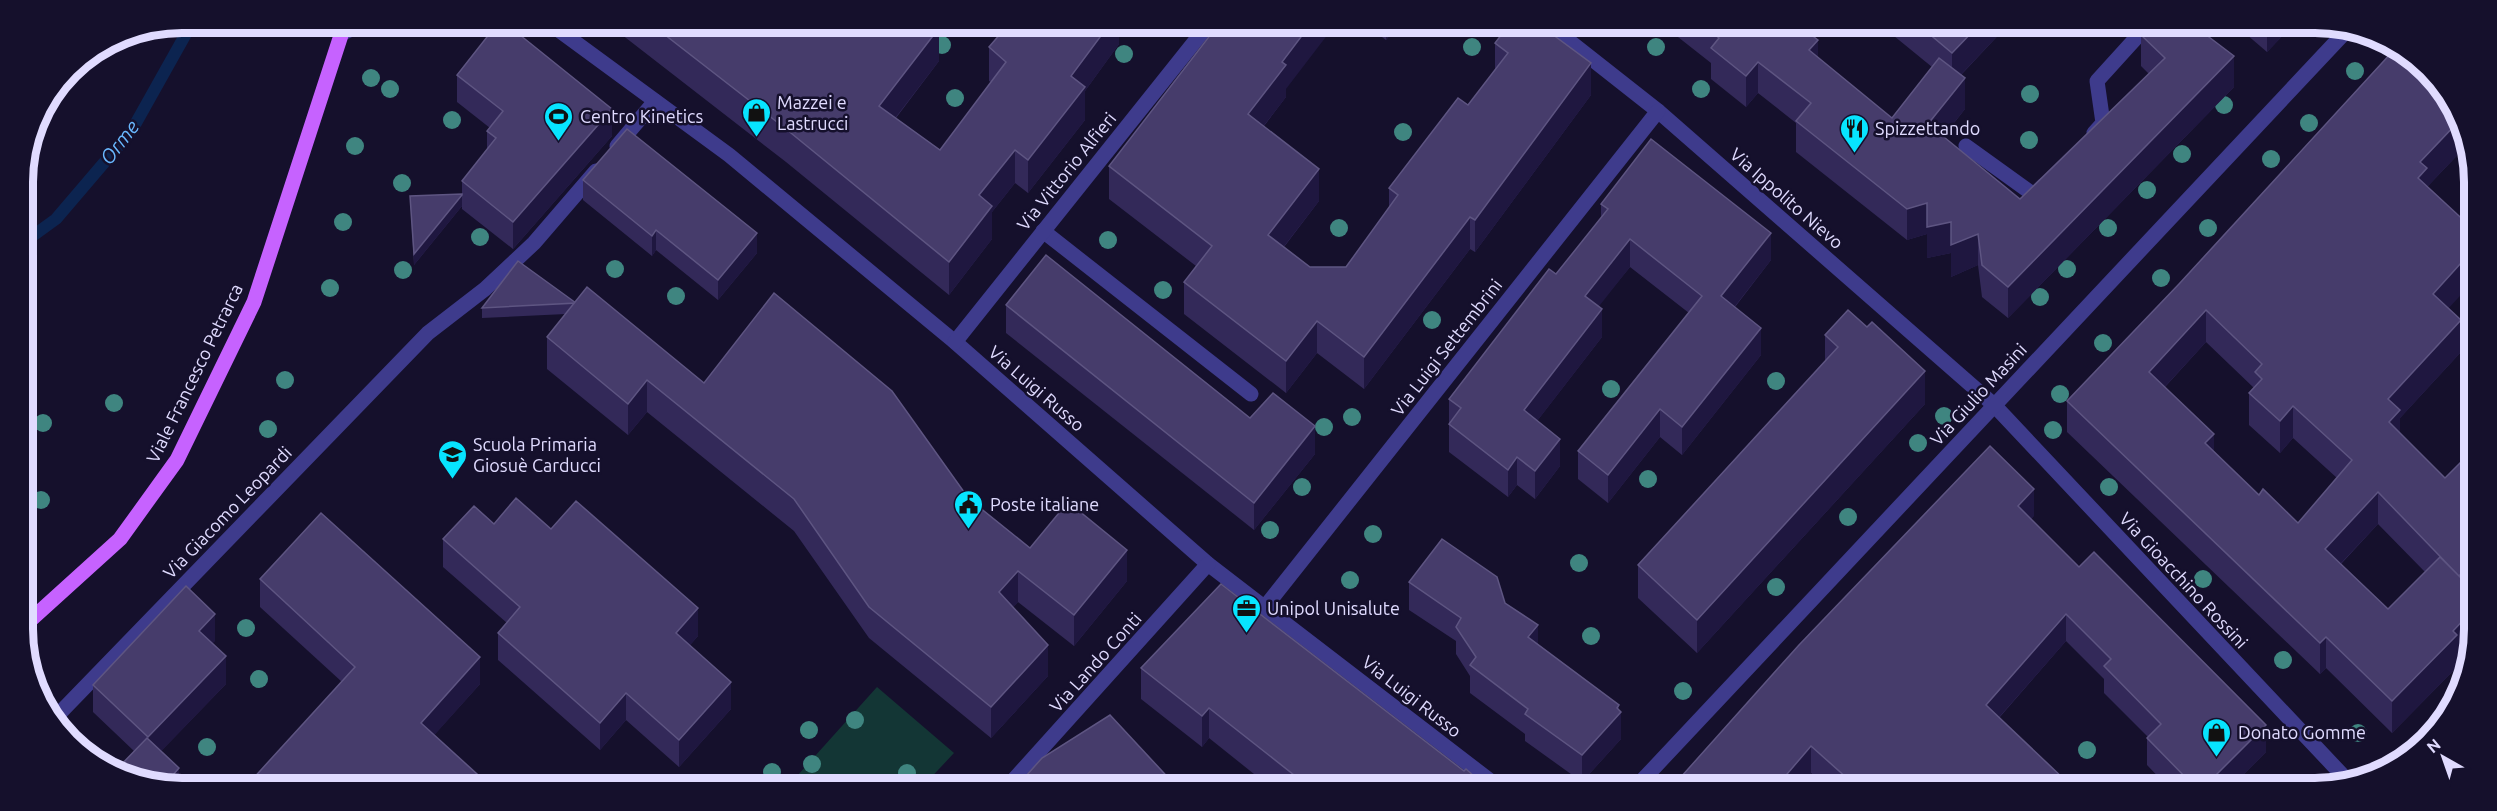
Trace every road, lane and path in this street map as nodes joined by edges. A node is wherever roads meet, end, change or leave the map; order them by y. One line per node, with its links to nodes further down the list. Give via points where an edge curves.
1 (341, 33): 18 (main road, Viale Francesco Petrarca, via 254,302 177,460 120,539)
2 (563, 33): 7 (street, Via Luigi Russo)
3 (1202, 33): 12 (street, Via Vittorio Alfieri)
4 (1559, 33): 8 (street, Via Ippolito Nievo)
5 (2140, 33): 10 (street, via 2097,81 2103,123)
6 (2342, 36): 15 (street, Via Giulio Masini)
7 (655, 101): 13 (street, Via Luigi Russo, via 729,155); 19 (street, Via Giacomo Leopardi, via 534,243 485,289 428,333)
8 (1658, 111): 15 (street, Via Ippolito Nievo); 17 (street, Via Luigi Settembrini)
9 (1966, 146): 11 (street, via 2034,195)
10 (2080, 147)
11 (2057, 171)
12 (1043, 231): 13 (street, Via Vittorio Alfieri); 14 (street)
13 (955, 342): 16 (street, Via Luigi Russo)
14 (1251, 394)
15 (1994, 405): 20 (street, Via Gioacchino Rossini); 23 (street, Via Giulio Masini)
16 (1209, 564): 17 (street, Via Luigi Russo); 21 (street, Via Lando Conti)
17 (1265, 607): 22 (street, Via Luigi Russo)
18 (33, 618)
19 (59, 713)
20 (2343, 775)
21 (1015, 778)
22 (1487, 778)
23 (1644, 778)

